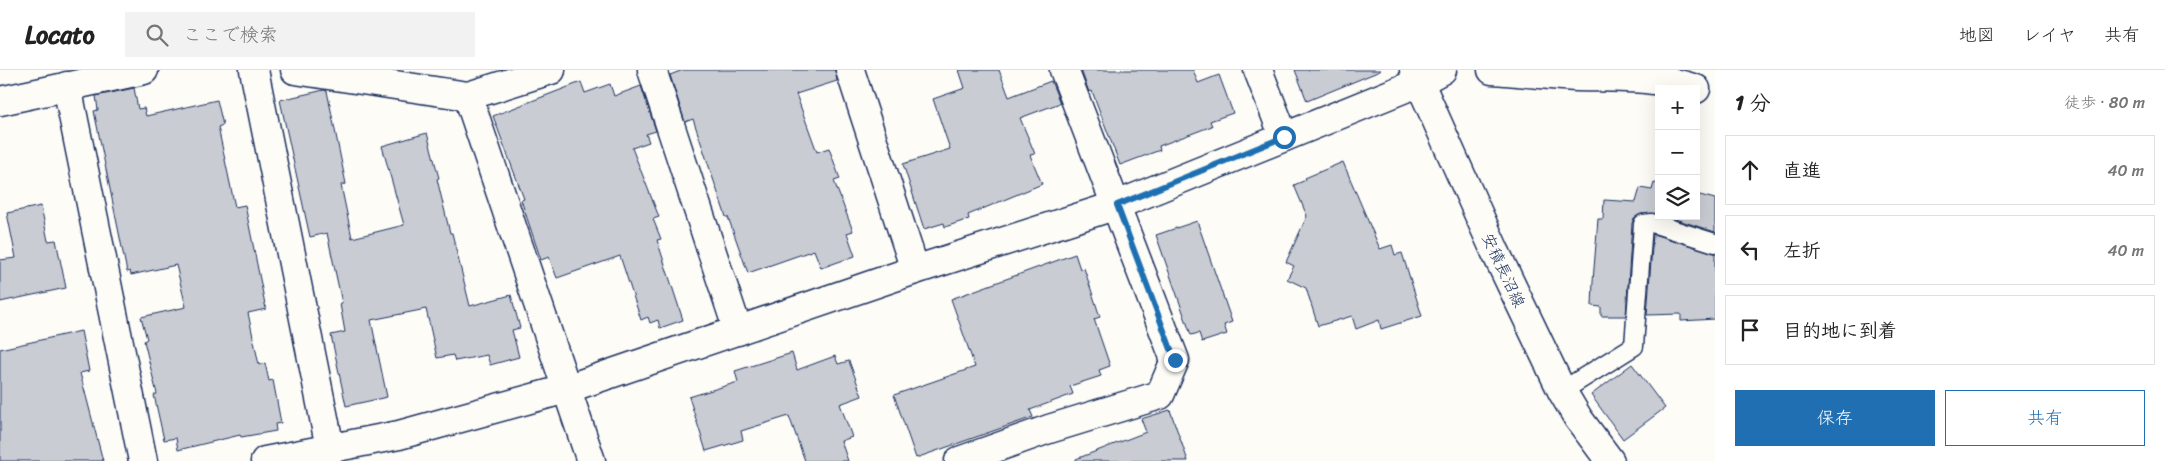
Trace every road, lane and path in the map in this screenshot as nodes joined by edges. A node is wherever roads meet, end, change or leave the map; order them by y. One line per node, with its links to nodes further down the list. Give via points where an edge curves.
1 (144, 70): 14 (street)
2 (254, 70): 26 (street)
3 (295, 70): 17 (street)
4 (551, 70): 17 (street)
5 (652, 70): 23 (street)
6 (850, 70): 22 (street)
7 (1064, 70): 20 (street)
8 (1258, 70): 19 (street)
9 (1492, 70): 10 (street)
10 (1524, 71): 12 (street)
11 (1425, 74): 19 (street); 25 (street, 安積長沼線, via 1495,251)
12 (1642, 74): 13 (street)
13 (1685, 85)
14 (67, 86): 18 (street); 27 (street)
15 (1700, 90): 16 (street)
16 (1715, 95)
17 (468, 96): 24 (street)
18 (0, 101)
19 (1284, 137): 20 (street)
20 (1117, 205): 22 (street); 30 (street, via 1175,360 1160,395)
21 (1715, 242): 25 (lane, via 1652,223 1643,224 1634,346)
22 (915, 270): 23 (street)
23 (738, 331): 24 (street)
24 (566, 389): 26 (street, via 398,435); 29 (street)
25 (1562, 391): 31 (street, 安積長沼線)
26 (330, 448): 28 (street)
27 (143, 461)
28 (265, 461)
29 (591, 461)
30 (959, 461)
31 (1610, 461)

